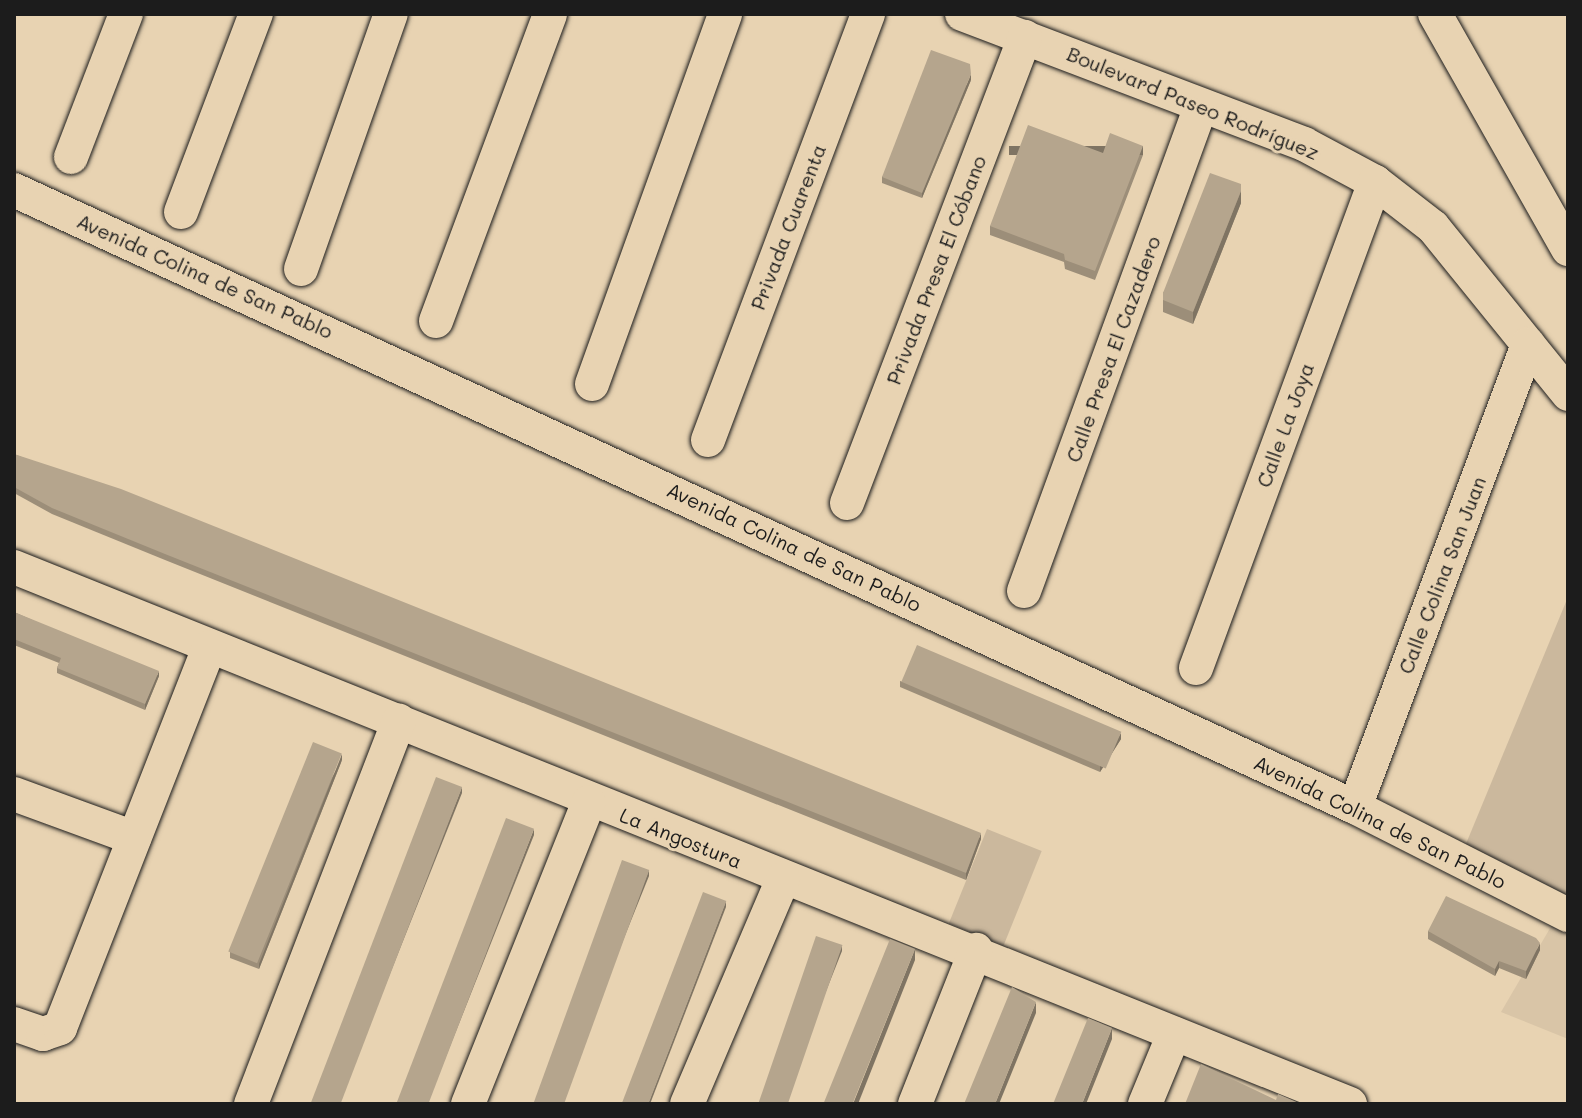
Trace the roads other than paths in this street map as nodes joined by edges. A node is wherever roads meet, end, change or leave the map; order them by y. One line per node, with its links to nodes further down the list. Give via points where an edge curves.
1 (126, 14): 11 (street)
2 (256, 14): 14 (street)
3 (391, 14): 16 (street)
4 (550, 14): 17 (street)
5 (725, 14): 19 (street)
6 (868, 14): 21 (street, Privada Cuarenta)
7 (1435, 14): 15 (street)
8 (966, 15): 9 (street, Boulevard Paseo Rodríguez)
9 (1025, 37): 10 (street, Boulevard Paseo Rodríguez); 22 (street, Privada Presa El Cóbano)
10 (1201, 106): 12 (street, Boulevard Paseo Rodríguez, via 1304,144); 24 (street, Calle Presa El Cazadero)
11 (71, 157)
12 (1375, 182): 18 (street, Boulevard Paseo Rodríguez, via 1433,227); 26 (street, Calle La Joya)
13 (14, 190): 30 (street, Avenida Colina de San Pablo)
14 (181, 212)
15 (1568, 249)
16 (301, 269)
17 (436, 321)
18 (1528, 344): 20 (street, Boulevard Paseo Rodríguez); 30 (street, Calle Colina San Juan)
19 (592, 384)
20 (1568, 394)
21 (708, 440)
22 (847, 503)
23 (14, 567): 25 (street, La Angostura)
24 (1024, 591)
25 (209, 647): 27 (street, La Angostura); 31 (street)
26 (1196, 668)
27 (399, 721): 29 (street, La Angostura); 37 (street)
28 (14, 794): 31 (street)
29 (589, 802): 32 (street, La Angostura); 38 (street)
30 (1355, 807): 33 (street, Avenida Colina de San Pablo)
31 (134, 838): 35 (street, via 60,1028 52,1034)
32 (783, 879): 34 (street, La Angostura); 39 (street)
33 (1568, 915)
34 (976, 950): 36 (street, La Angostura); 40 (street)
35 (14, 1024)
36 (1174, 1034): 41 (street); 42 (street, La Angostura)
37 (251, 1104)
38 (468, 1104)
39 (687, 1104)
40 (915, 1104)
41 (1145, 1104)
42 (1350, 1104)

